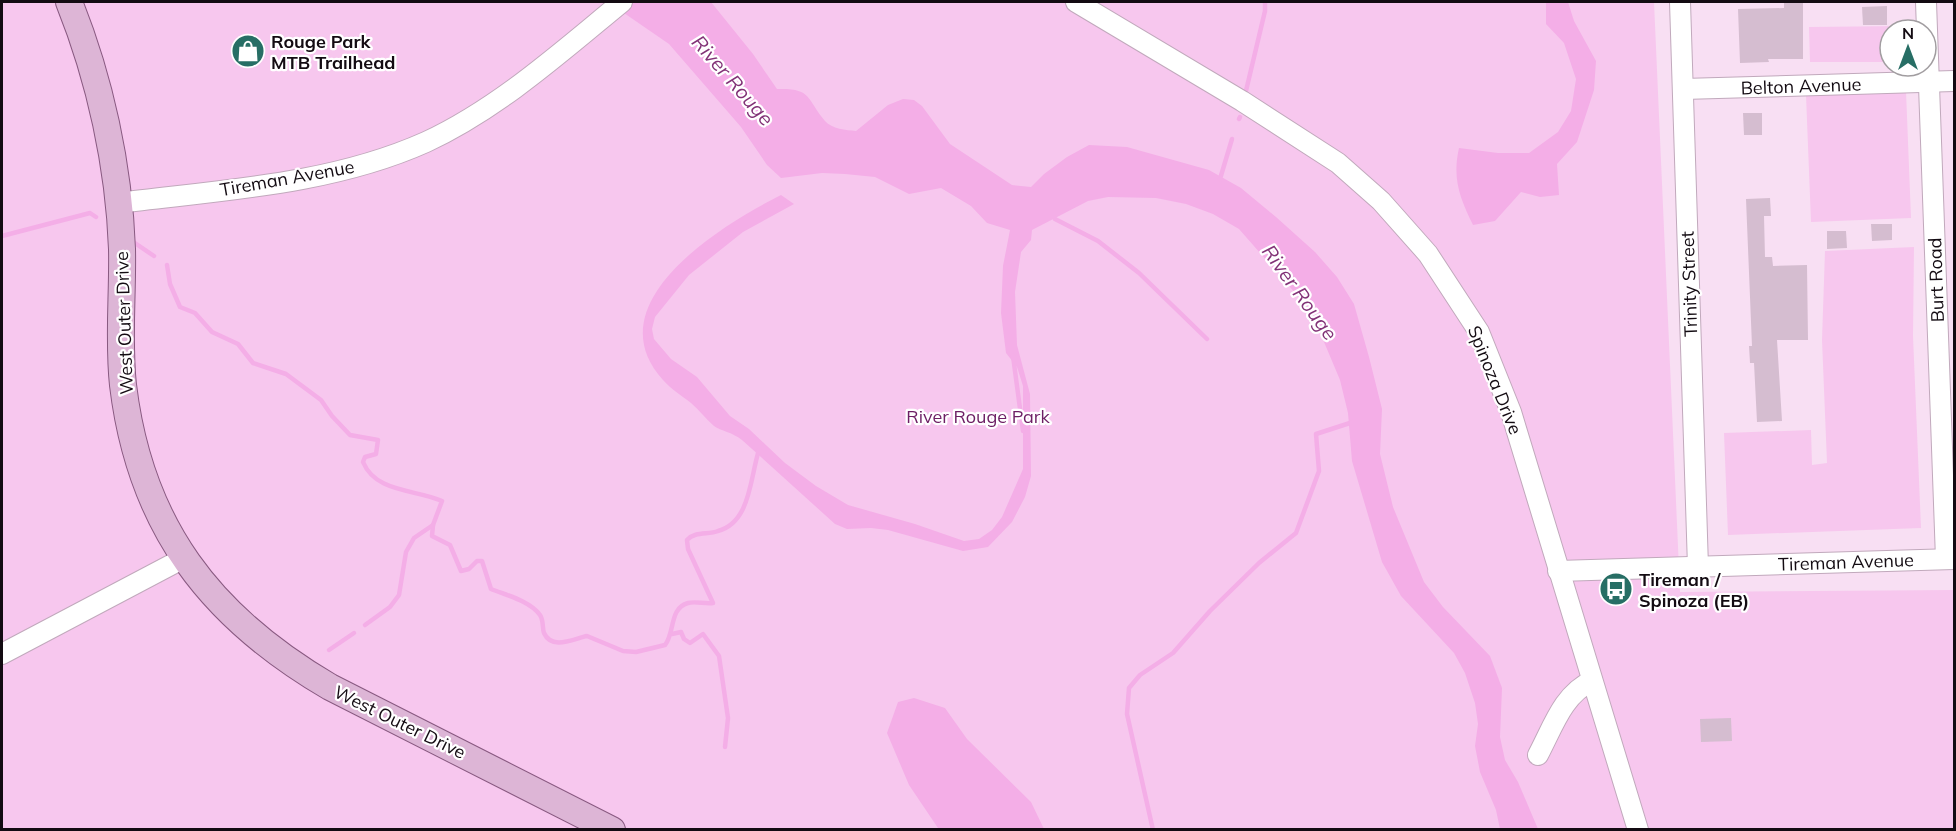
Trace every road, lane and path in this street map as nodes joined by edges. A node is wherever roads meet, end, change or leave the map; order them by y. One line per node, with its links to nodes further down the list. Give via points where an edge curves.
1 (69, 2): 9 (main road, West Outer Drive, via 94,75)
2 (622, 2): 9 (street, Tireman Avenue, via 494,103 400,153 307,179)
3 (1076, 2): 14 (street, Spinoza Drive, via 1338,163 1381,201 1428,254 1479,332 1511,412)
4 (1680, 2): 8 (street, Trinity Street)
5 (1926, 2): 7 (street, Burt Road)
6 (1954, 81): 7 (street, Belton Avenue)
7 (1929, 82): 8 (street, Belton Avenue); 10 (street, Burt Road)
8 (1683, 89): 13 (street, Trinity Street)
9 (118, 203): 11 (main road, West Outer Drive, via 122,357 128,420 150,493)
10 (1948, 448): 12 (street, Burt Road)
11 (184, 558): 15 (street); 18 (main road, West Outer Drive, via 230,615 292,666)
12 (1950, 559): 13 (street, Tireman Avenue)
13 (1698, 567): 14 (street, Tireman Avenue)
14 (1558, 571): 16 (street, Spinoza Drive)
15 (2, 654)
16 (1592, 681): 17 (street, via 1577,688 1568,699); 19 (street, Spinoza Drive)
17 (1538, 755)
18 (612, 830)
19 (1638, 830)

